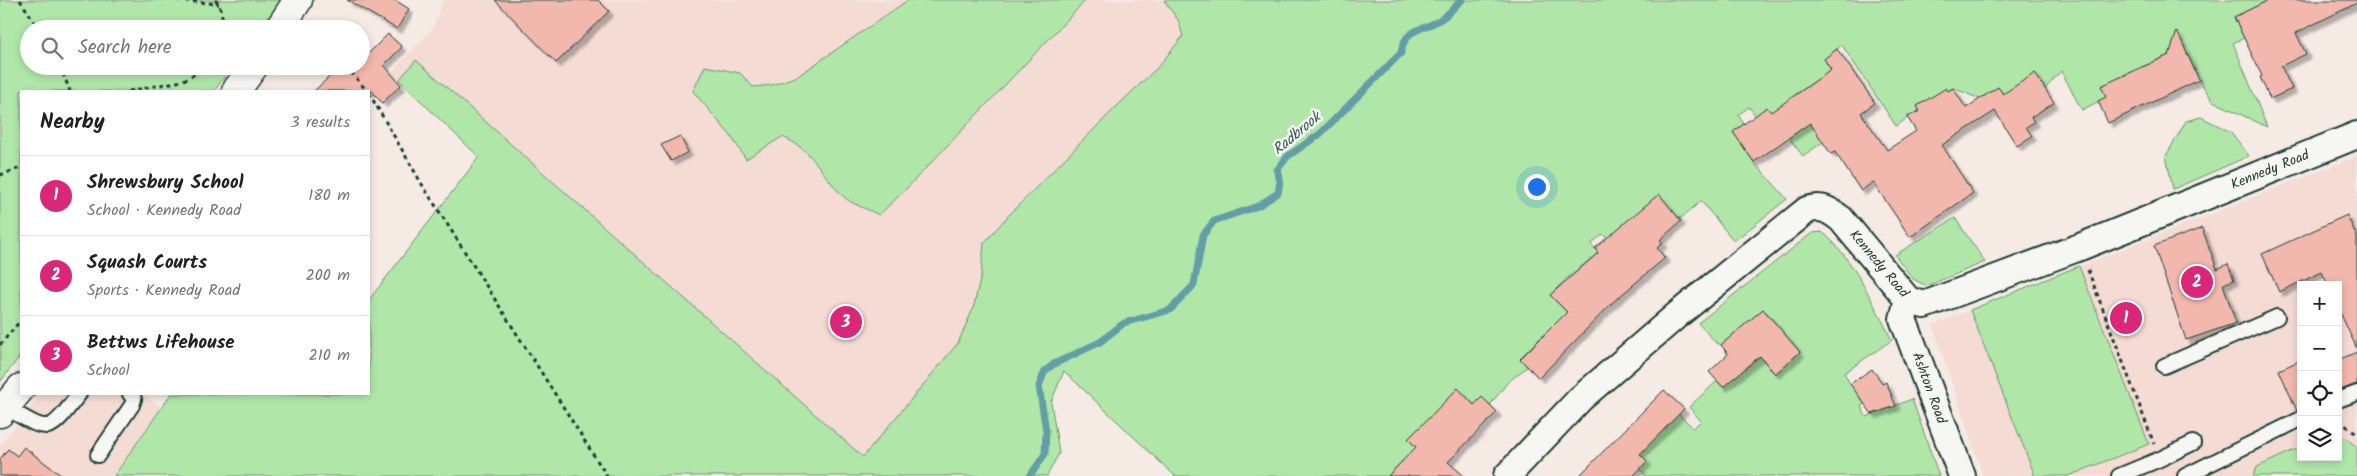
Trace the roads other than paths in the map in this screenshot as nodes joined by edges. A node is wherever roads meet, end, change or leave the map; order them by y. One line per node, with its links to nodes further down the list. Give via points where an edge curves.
1 (298, 0): 2 (street)
2 (286, 20)
3 (248, 75): 4 (street)
4 (237, 90)
5 (2357, 135): 6 (street, Kennedy Road, via 2080,247 1924,305)
6 (1908, 300): 17 (street, Kennedy Road, via 1841,219 1817,206 1807,210 1580,399); 18 (street, Ashton Road, via 1903,319)
7 (2277, 317): 8 (lane)
8 (2164, 366)
9 (2357, 392): 12 (lane)
10 (78, 395): 13 (lane, via 55,425 46,427 36,424)
11 (131, 395): 16 (lane, via 134,399 132,405)
12 (2342, 398)
13 (9, 403)
14 (2297, 421): 20 (lane)
15 (2192, 443): 19 (lane)
16 (98, 455)
17 (1507, 476)
18 (1962, 476)
19 (2119, 476)
20 (2185, 476)

